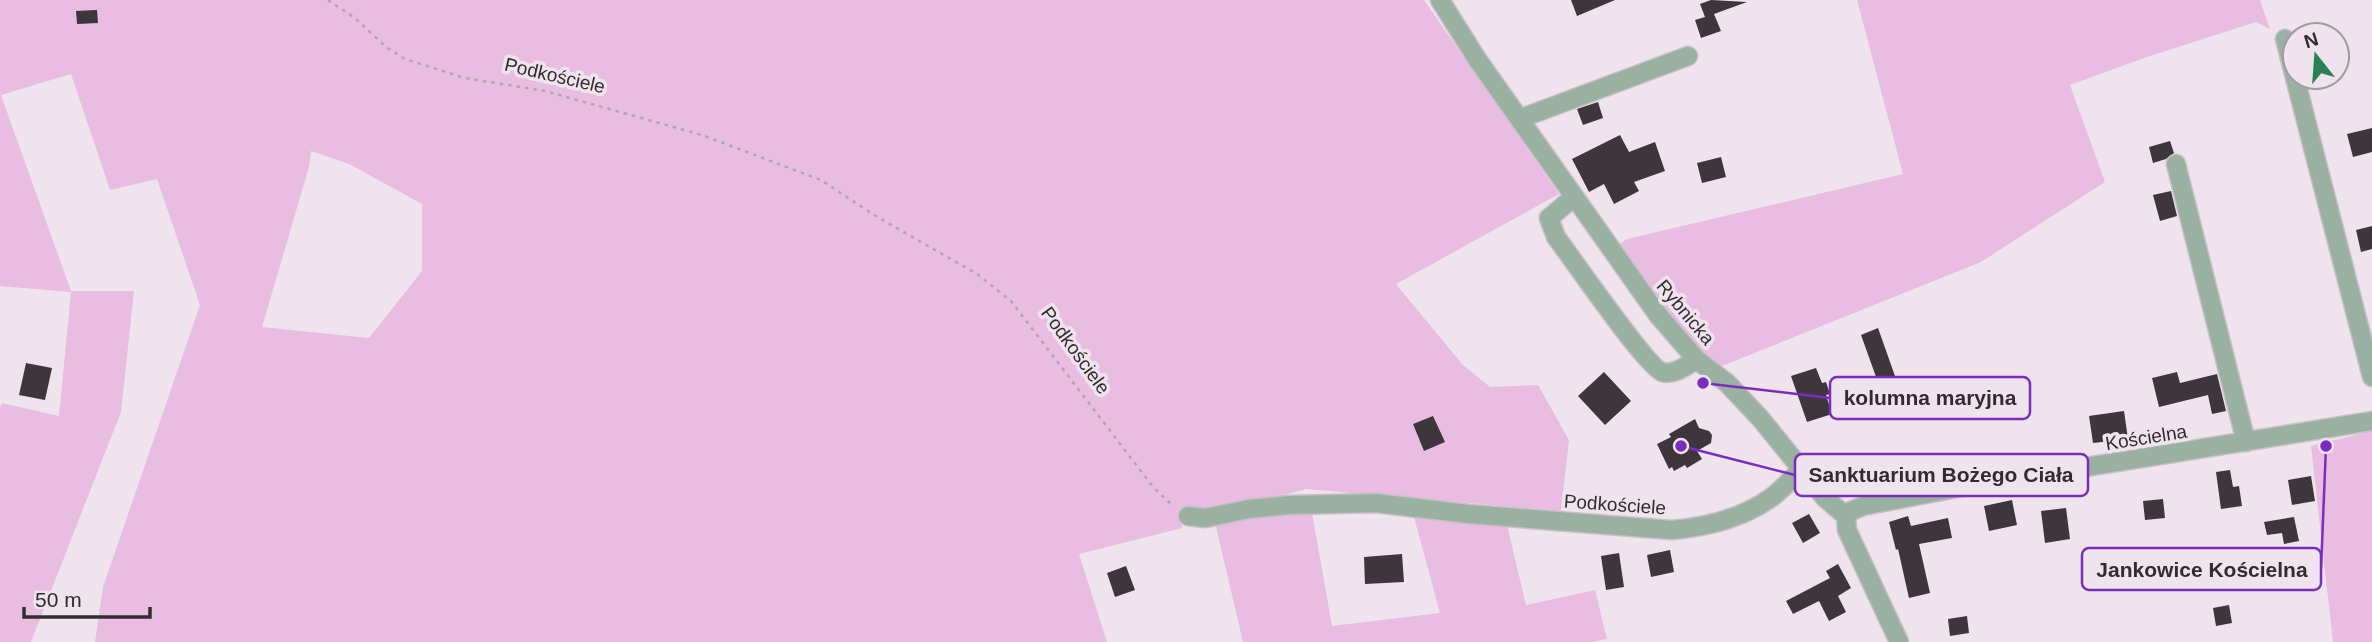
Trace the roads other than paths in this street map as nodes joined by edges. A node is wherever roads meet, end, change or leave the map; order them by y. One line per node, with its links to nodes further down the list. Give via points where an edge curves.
1 (1440, 0): 4 (street, Rybnicka)
2 (1688, 56): 4 (street)
3 (2298, 91): 8 (street)
4 (1519, 119): 6 (street, Rybnicka)
5 (2176, 164): 10 (street)
6 (1574, 197): 7 (street, Rybnicka, via 1658,315); 7 (street, via 1553,212 1550,224 1639,349 1660,371 1672,373)
7 (1697, 360): 11 (street, Rybnicka, via 1727,383)
8 (2372, 377)
9 (2372, 422): 10 (street, Kościelna)
10 (2246, 442): 13 (street, Kościelna, via 1962,487 1863,506)
11 (1802, 470): 12 (street, Podkościele, via 1772,497 1731,518 1672,530 1376,503 1290,505 1205,518); 13 (street, Rybnicka)
12 (1188, 516)
13 (1846, 516): 14 (street, via 1847,530)
14 (1899, 642)

